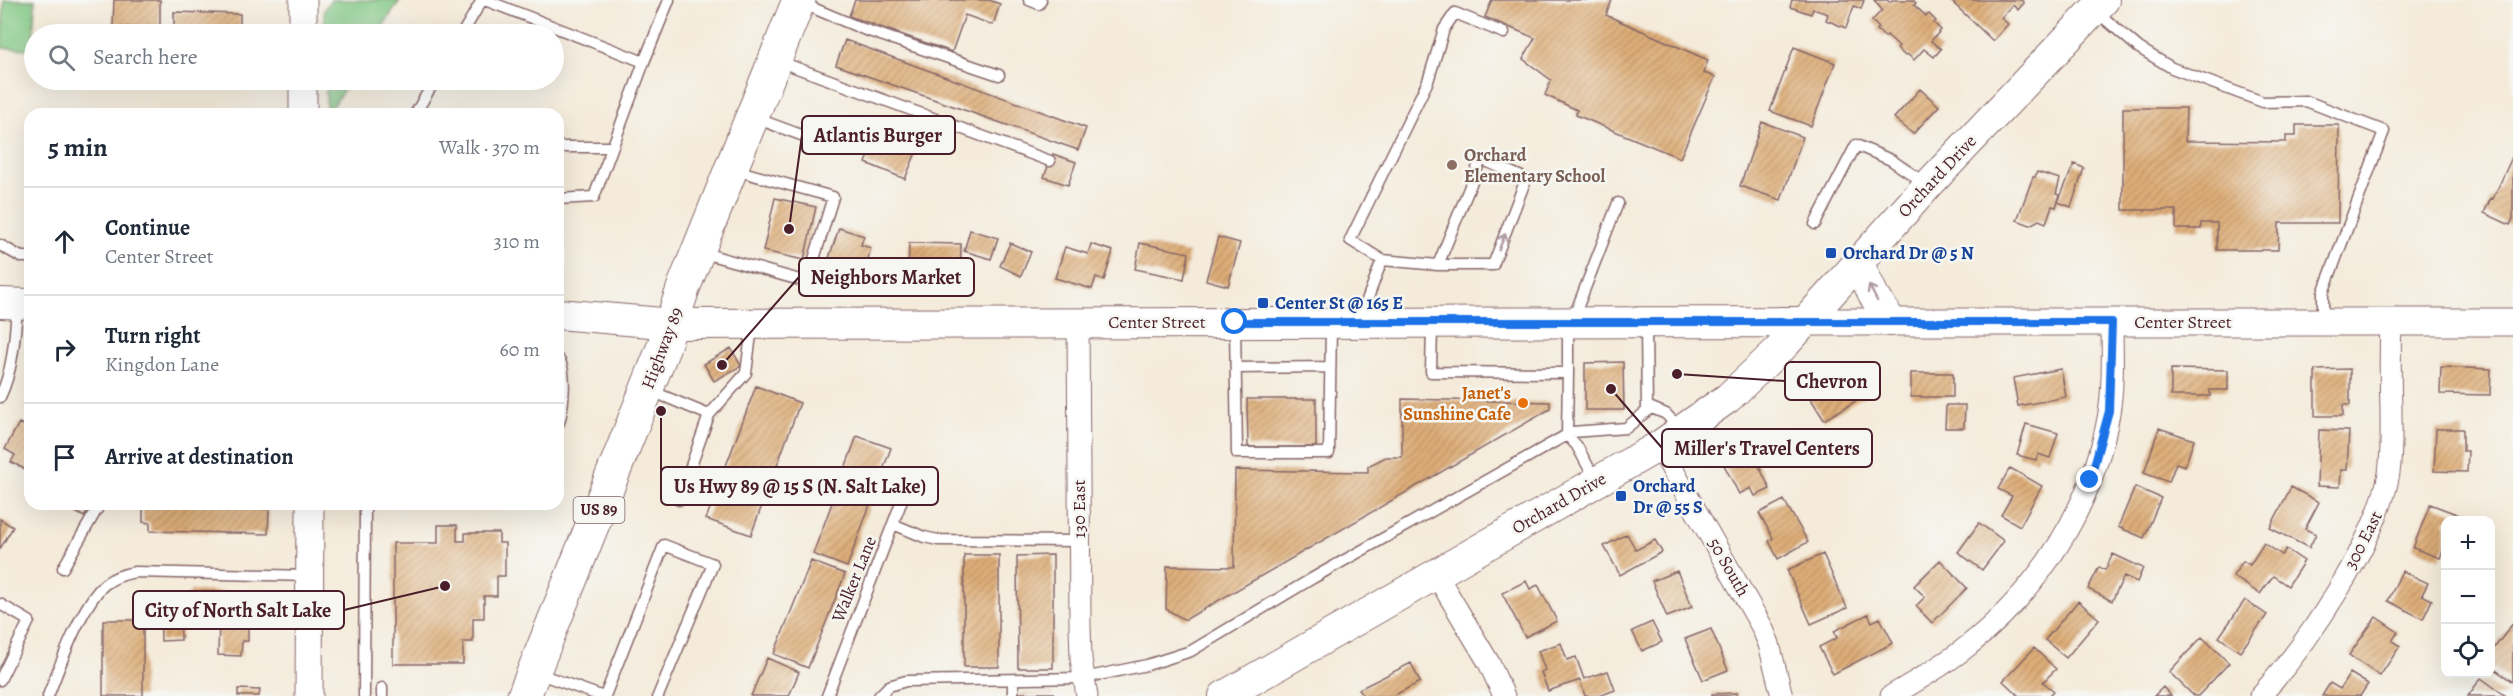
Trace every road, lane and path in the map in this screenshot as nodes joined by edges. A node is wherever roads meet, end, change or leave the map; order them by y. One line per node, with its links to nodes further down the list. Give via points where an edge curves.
1 (303, 0): 8 (street)
2 (484, 0): 9 (lane); 10 (lane)
3 (669, 0): 14 (lane)
4 (1029, 0): 5 (lane, via 1040,4)
5 (1041, 0)
6 (798, 1): 13 (main road, Highway 89 / US 89); 15 (lane, via 863,29)
7 (2099, 5): 26 (main road, Orchard Drive); 47 (lane, via 2139,48 2172,68 2263,102 2306,101 2384,132 2323,293)
8 (303, 24)
9 (468, 24)
10 (546, 24)
11 (564, 31): 14 (lane)
12 (1504, 33): 33 (lane, via 1455,13 1444,29 1428,81 1350,240)
13 (775, 60): 20 (main road, Highway 89 / US 89); 24 (lane)
14 (644, 62): 22 (lane)
15 (999, 75)
16 (303, 90): 18 (street)
17 (429, 90): 19 (lane)
18 (303, 108)
19 (419, 108)
20 (752, 117): 23 (lane); 25 (main road, Highway 89 / US 89)
21 (564, 147): 22 (lane)
22 (612, 147): 27 (lane, via 594,197)
23 (839, 149)
24 (1050, 161)
25 (731, 169): 31 (main road, Highway 89 / US 89); 31 (lane, via 833,197 807,282)
26 (1928, 185): 29 (lane, via 1891,160 1856,145); 34 (main road, Orchard Drive)
27 (564, 199)
28 (1618, 204): 43 (lane)
29 (1815, 224)
30 (0, 245): 32 (lane)
31 (698, 252): 51 (main road, Highway 89 / US 89)
32 (24, 257)
33 (1382, 260): 35 (lane); 41 (lane)
34 (1858, 262): 38 (main road, one-way to 34); 45 (main road, Orchard Drive)
35 (1438, 265): 35 (lane, one-way to 35, via 1493,265 1526,179 1481,159)
36 (16, 304): 55 (lane, via 16,330)
37 (564, 315): 51 (main road, Center Street)
38 (1891, 321): 45 (street, Center Street); 46 (street, Center Street)
39 (1078, 322): 40 (main road, Center Street); 50 (main road, Center Street); 69 (street, 130 East)
40 (1235, 322): 41 (main road, Center Street); 53 (lane)
41 (1345, 322): 42 (main road, Center Street); 52 (lane)
42 (1432, 322): 43 (main road, Center Street); 54 (lane, via 1431,372)
43 (1570, 322): 44 (main road, Center Street); 54 (lane)
44 (1646, 322): 45 (main road, Center Street); 58 (lane)
45 (1805, 322): 61 (main road, Orchard Drive, via 1728,398)
46 (2112, 322): 47 (street, Center Street); 89 (street, via 2107,424 2084,498 2063,537 2030,585 1985,632 1942,665)
47 (2323, 322): 48 (street, Center Street)
48 (2391, 322): 49 (street, Center Street); 90 (street, 300 East, via 2391,456 2378,516 2330,601)
49 (2513, 322)
50 (753, 323): 51 (main road, Center Street); 59 (lane, via 746,373)
51 (673, 324): 56 (main road, Highway 89 / US 89)
52 (1330, 367): 53 (lane); 53 (lane, via 1329,453 1237,453)
53 (1236, 368)
54 (1568, 373): 60 (lane)
55 (3, 386): 57 (lane)
56 (646, 390): 59 (lane); 76 (main road, Highway 89 / US 89)
57 (0, 397)
58 (1647, 406): 60 (lane, via 1647,411 1626,428); 61 (lane, via 1666,414)
59 (709, 415): 64 (lane)
60 (1567, 435): 63 (lane); 77 (lane, via 1191,651)
61 (1670, 438): 63 (main road, Orchard Drive); 88 (street, 50 South, via 1762,627)
62 (912, 474): 68 (lane, Walker Lane)
63 (1596, 481): 71 (main road, Orchard Drive)
64 (679, 500)
65 (97, 510): 70 (lane)
66 (310, 510): 72 (street)
67 (365, 510): 80 (lane)
68 (893, 524): 69 (lane, via 938,540); 83 (lane, Walker Lane)
69 (1079, 541): 77 (street, 130 East, via 1080,642)
70 (63, 568)
71 (1436, 574): 86 (main road, Orchard Drive); 87 (street)
72 (309, 576): 78 (lane, via 135,572 118,576 93,599); 79 (street)
73 (0, 604): 75 (lane, via 29,621)
74 (1013, 680): 77 (lane); 84 (lane, via 906,681 889,686); 85 (lane)
75 (0, 681)
76 (529, 684): 81 (lane)
77 (1086, 687)
78 (48, 696)
79 (309, 696)
80 (364, 696)
81 (603, 696): 82 (lane, via 664,545 713,564)
82 (658, 696)
83 (827, 696)
84 (879, 696)
85 (1013, 696)
86 (1224, 696)
87 (1504, 696)
88 (1782, 696)
89 (1891, 696)
90 (2260, 696)

